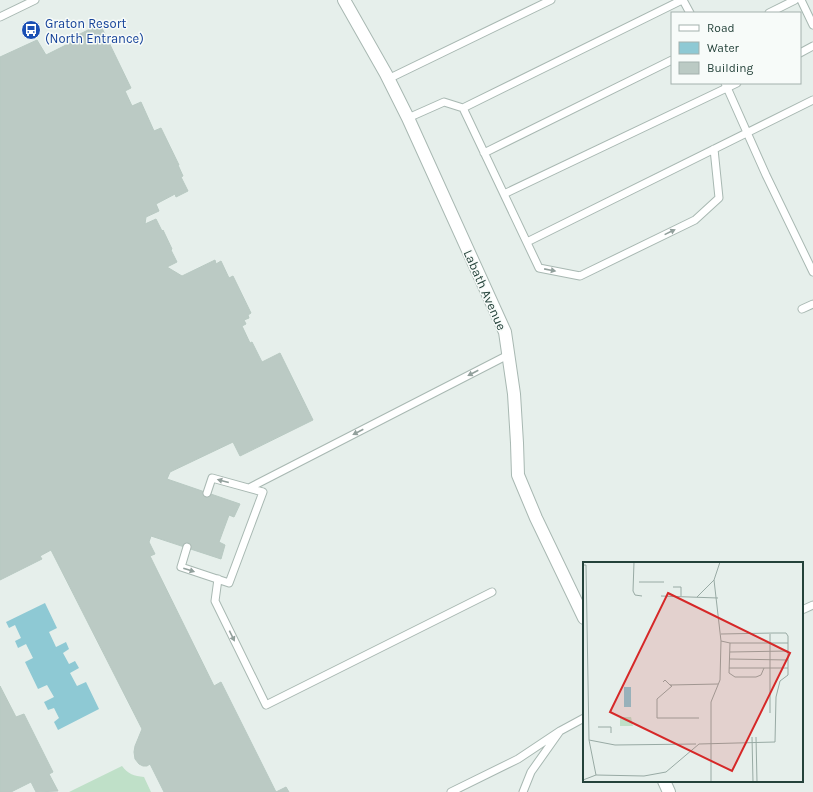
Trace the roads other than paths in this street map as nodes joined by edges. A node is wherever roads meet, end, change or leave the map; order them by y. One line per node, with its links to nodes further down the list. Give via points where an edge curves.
1 (35, 0): 9 (lane)
2 (344, 0): 14 (street, Labath Avenue)
3 (551, 0): 14 (lane)
4 (682, 0): 7 (lane); 17 (lane)
5 (795, 0): 8 (lane)
6 (801, 0): 10 (lane)
7 (689, 12)
8 (771, 12)
9 (0, 17)
10 (813, 25)
11 (813, 46): 12 (lane)
12 (801, 52)
13 (671, 60): 21 (lane)
14 (388, 79): 18 (street, Labath Avenue)
15 (726, 85): 19 (lane); 22 (lane)
16 (813, 100): 19 (lane)
17 (463, 108): 18 (lane, via 444,102); 21 (lane)
18 (408, 118): 27 (street, Labath Avenue, via 505,332)
19 (747, 133): 20 (lane); 24 (lane)
20 (714, 149): 23 (lane); 23 (lane, one-way to 20, via 539,268 580,276 695,220 718,198)
21 (484, 153): 22 (lane)
22 (504, 194): 23 (lane)
23 (527, 242)
24 (813, 272)
25 (813, 304): 26 (lane)
26 (802, 309)
27 (508, 355): 28 (lane, one-way to 28); 35 (street, Labath Avenue, via 514,401 518,476)
28 (249, 488): 29 (lane, one-way to 29, via 212,478); 31 (lane, via 263,492 229,583)
29 (207, 493)
30 (187, 547): 31 (lane, one-way to 31, via 181,567)
31 (218, 580): 32 (lane, one-way to 32, via 215,601 266,705)
32 (492, 592)
33 (813, 605): 34 (lane)
34 (803, 610)
35 (583, 616)
36 (583, 719): 37 (lane)
37 (560, 731): 39 (lane, via 518,759); 40 (lane, via 530,772)
38 (664, 782): 41 (street)
39 (451, 792)
40 (523, 792)
41 (669, 792)

